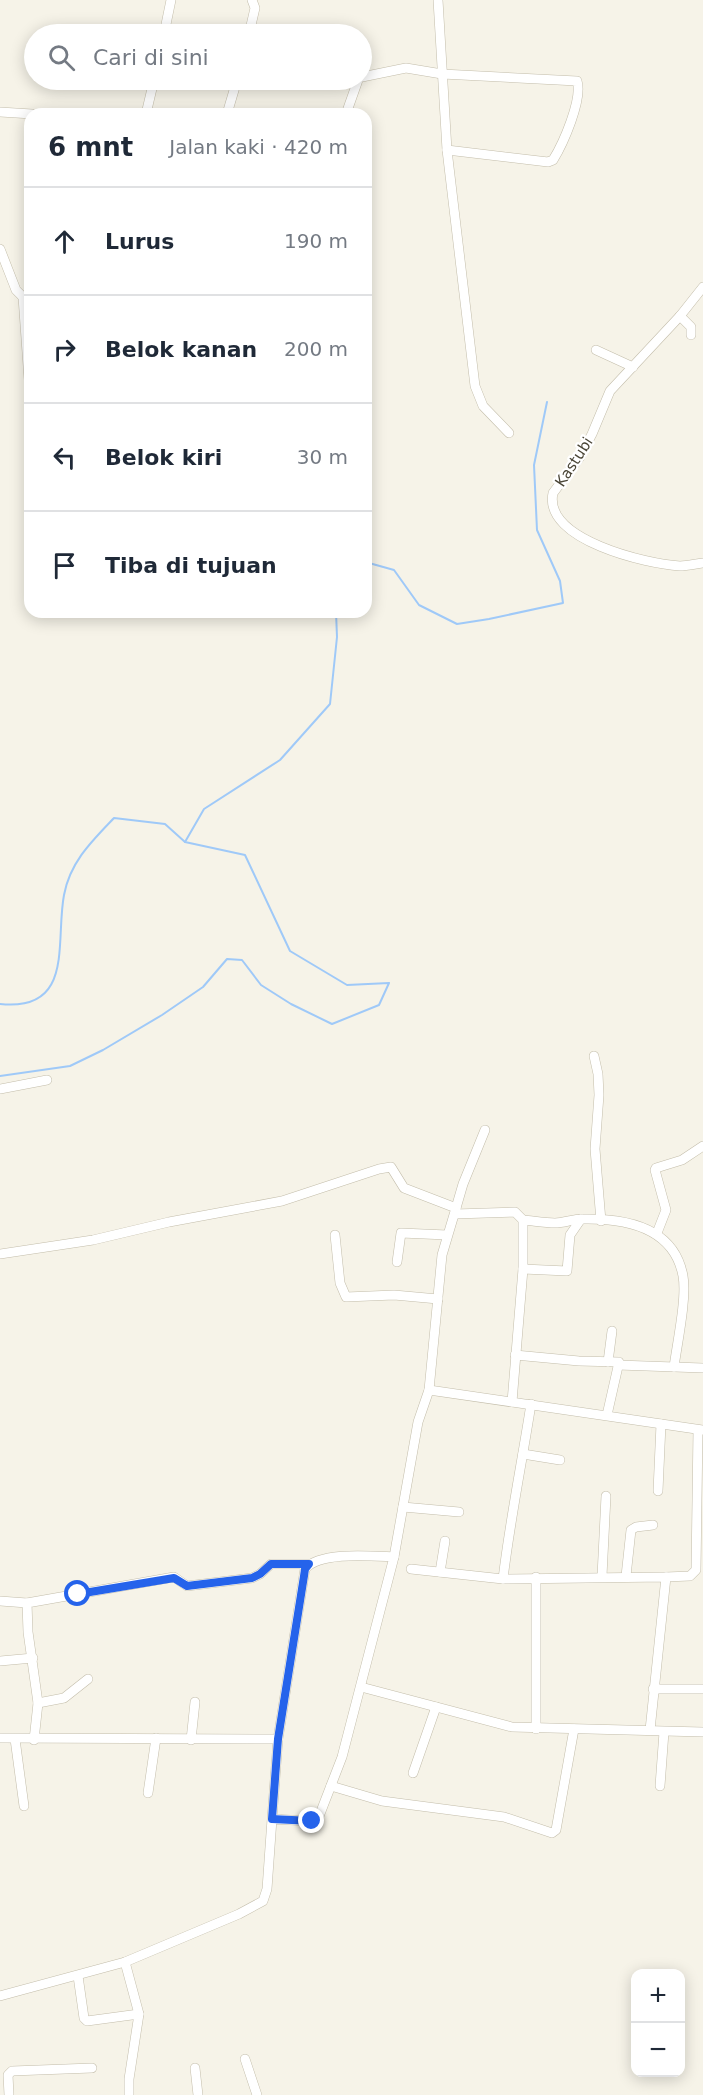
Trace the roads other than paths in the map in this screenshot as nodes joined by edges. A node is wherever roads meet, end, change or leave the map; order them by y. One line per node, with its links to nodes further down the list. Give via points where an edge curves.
1 (171, 0): 4 (street)
2 (252, 0): 5 (street, via 255,12)
3 (438, 0): 6 (street)
4 (166, 24)
5 (252, 24)
6 (442, 74): 7 (street, via 406,68); 16 (street); 16 (street, via 577,81 578,85 573,111 553,160)
7 (372, 75)
8 (152, 90): 11 (street)
9 (234, 90): 12 (street)
10 (355, 90): 13 (street)
11 (147, 108)
12 (229, 108)
13 (348, 108)
14 (0, 111): 15 (street)
15 (24, 113)
16 (447, 150): 24 (street, via 475,386 483,405)
17 (0, 249): 19 (street, via 16,290)
18 (703, 287): 20 (street, Kastubi)
19 (24, 295)
20 (680, 316): 21 (street, via 691,327); 23 (street, Kastubi)
21 (691, 335)
22 (596, 350): 23 (street)
23 (633, 367): 25 (street, Kastubi, via 610,391 580,457 554,493 554,510 564,524 612,552 682,566)
24 (509, 433)
25 (703, 563)
26 (594, 1056): 34 (street, via 599,1095 595,1149)
27 (47, 1080): 28 (street)
28 (0, 1089)
29 (485, 1130): 31 (street)
30 (703, 1146): 35 (street, via 682,1160 655,1170 666,1205)
31 (455, 1211): 33 (street, via 515,1212); 37 (street); 38 (street, via 404,1188 389,1166 282,1201 93,1240)
32 (581, 1219): 33 (street, via 556,1223); 34 (street); 40 (street, via 570,1235 566,1273)
33 (523, 1220): 40 (street)
34 (601, 1221): 35 (street, via 626,1222)
35 (657, 1233): 47 (street, via 674,1251 683,1276)
36 (334, 1235): 41 (street, via 340,1283 346,1297)
37 (447, 1235): 39 (street, via 400,1233); 41 (street)
38 (0, 1254)
39 (397, 1262)
40 (523, 1269): 44 (street)
41 (438, 1299): 49 (street)
42 (612, 1331): 45 (street)
43 (621, 1352): 46 (street)
44 (515, 1355): 45 (street); 50 (street)
45 (608, 1362): 46 (street)
46 (618, 1364): 47 (street); 52 (street)
47 (674, 1367): 48 (street)
48 (703, 1368)
49 (429, 1390): 50 (street); 59 (street, via 418,1422)
50 (512, 1401): 51 (street)
51 (531, 1404): 52 (street); 55 (street)
52 (607, 1415): 53 (street)
53 (660, 1424): 54 (street); 57 (street)
54 (700, 1430): 70 (street, via 696,1570 690,1576)
55 (523, 1454): 56 (street); 71 (street)
56 (560, 1460)
57 (658, 1491)
58 (606, 1496): 67 (street)
59 (403, 1507): 60 (street); 63 (street)
60 (459, 1512)
61 (653, 1525): 68 (street, via 631,1530)
62 (445, 1541): 66 (street)
63 (394, 1557): 64 (street, via 345,1555); 77 (street)
64 (309, 1564): 73 (street, via 271,1564 252,1578 187,1586 174,1578); 91 (street, via 305,1569)
65 (411, 1569): 66 (street)
66 (440, 1572): 71 (street)
67 (602, 1576): 68 (street); 69 (street)
68 (626, 1576): 70 (street)
69 (536, 1577): 71 (street); 83 (street)
70 (666, 1577): 78 (street)
71 (502, 1579)
72 (0, 1602): 73 (street)
73 (27, 1602): 74 (street)
74 (33, 1658): 75 (street); 81 (street)
75 (0, 1661)
76 (88, 1679): 81 (street, via 64,1698)
77 (361, 1687): 82 (street); 95 (street)
78 (653, 1689): 79 (street); 85 (street)
79 (703, 1689)
80 (195, 1702): 93 (street)
81 (38, 1703): 92 (street)
82 (436, 1707): 83 (street, via 512,1727); 94 (street)
83 (536, 1729): 84 (street)
84 (574, 1729): 85 (street); 95 (street, via 556,1830 552,1833 492,1815 392,1802)
85 (650, 1730): 86 (street)
86 (664, 1732): 87 (street); 96 (street)
87 (703, 1732)
88 (0, 1738): 90 (street)
89 (156, 1738): 92 (street); 93 (street); 97 (street)
90 (15, 1739): 92 (street); 98 (street)
91 (278, 1739): 93 (street); 99 (street)
92 (34, 1740)
93 (191, 1740)
94 (413, 1773)
95 (331, 1786): 99 (street, via 316,1820)
96 (660, 1786)
97 (148, 1793)
98 (24, 1806)
99 (272, 1819): 100 (street, via 263,1901)
100 (125, 1962): 101 (street); 103 (street)
101 (78, 1976): 102 (street); 103 (street, via 87,2022)
102 (0, 1996)
103 (139, 2014): 108 (street)
104 (245, 2059): 110 (street)
105 (92, 2068): 107 (street, via 12,2071 8,2075)
106 (195, 2068): 109 (street)
107 (9, 2095)
108 (129, 2095)
109 (198, 2095)
110 (257, 2095)

